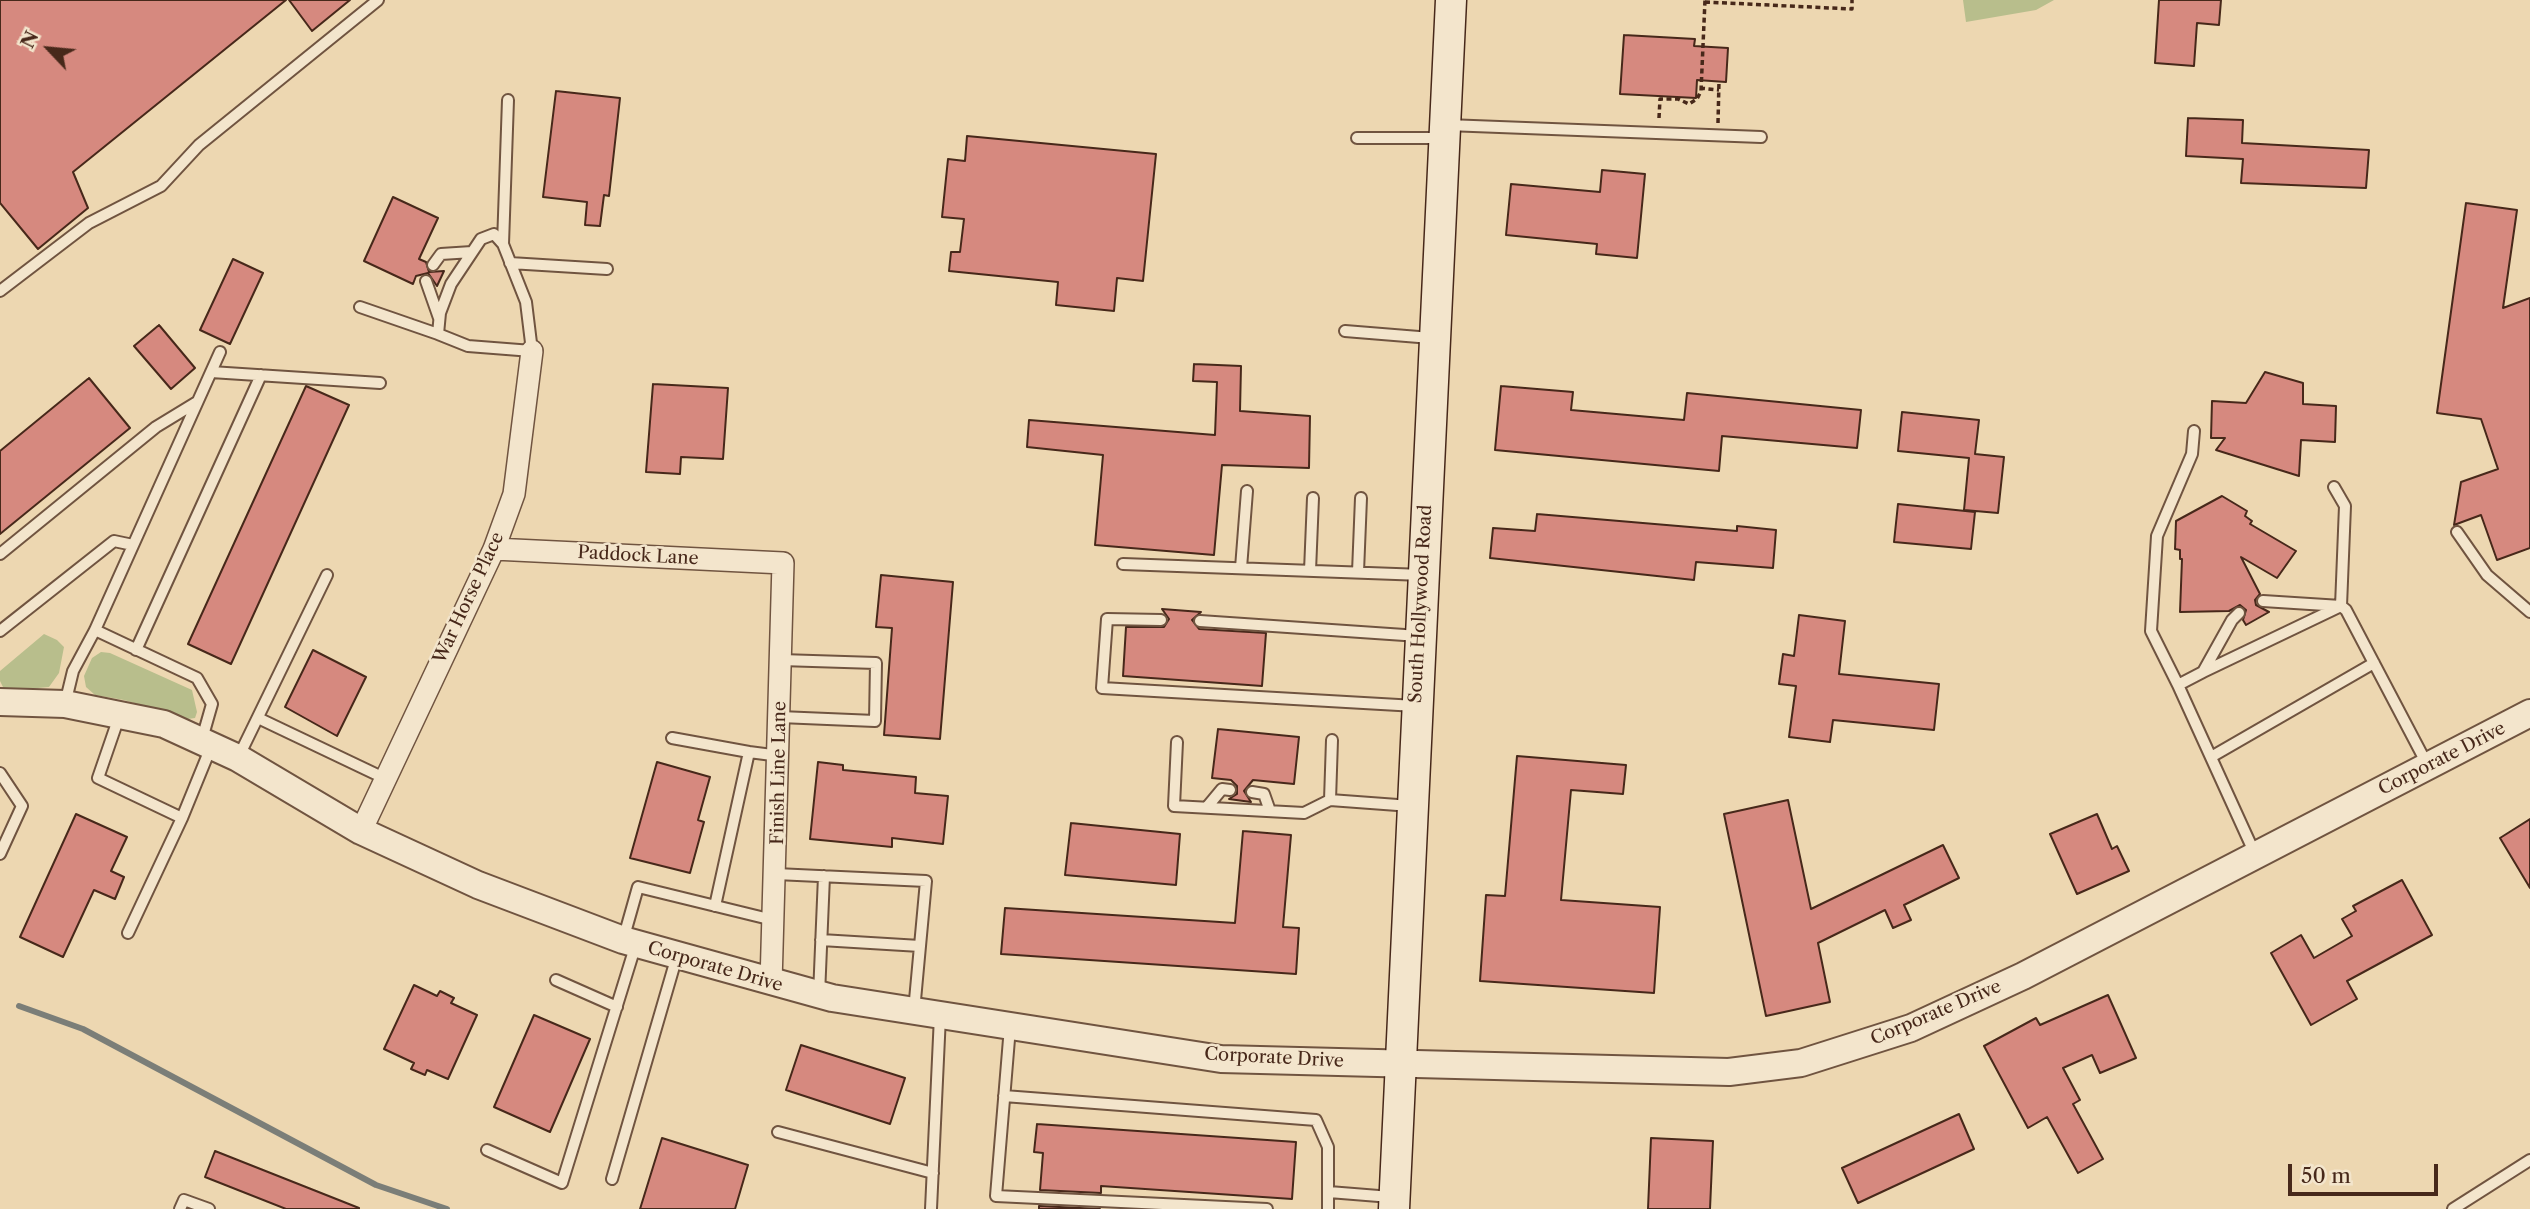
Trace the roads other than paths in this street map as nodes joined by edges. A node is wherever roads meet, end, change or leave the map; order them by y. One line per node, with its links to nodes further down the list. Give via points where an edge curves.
1 (378, 0): 13 (lane, via 199,145 161,186 89,223)
2 (1451, 0): 4 (main road, South Hollywood Road)
3 (508, 100): 7 (lane)
4 (1444, 132): 5 (lane); 6 (lane); 18 (main road, South Hollywood Road)
5 (1761, 137)
6 (1357, 138)
7 (503, 244): 8 (lane, via 494,233 481,239); 9 (lane)
8 (472, 252): 10 (lane, via 441,254); 15 (lane, via 451,284)
9 (510, 263): 11 (lane); 19 (lane, via 526,302)
10 (433, 265)
11 (607, 269)
12 (426, 281): 15 (lane)
13 (0, 292)
14 (360, 307): 17 (lane)
15 (439, 318): 17 (lane)
16 (1345, 331): 18 (lane)
17 (438, 334): 19 (lane, via 468,346)
18 (1434, 338): 40 (main road, South Hollywood Road)
19 (532, 351): 32 (street, War Horse Place, via 514,494)
20 (220, 352): 21 (lane)
21 (211, 372): 22 (lane); 24 (lane)
22 (261, 375): 23 (lane); 50 (lane)
23 (380, 383)
24 (198, 401): 31 (lane); 33 (lane, via 156,427)
25 (2194, 431): 54 (lane, via 2192,454 2157,536 2152,605 2154,643)
26 (2334, 487): 42 (lane, via 2345,506)
27 (1247, 491): 36 (lane)
28 (1313, 498): 37 (lane)
29 (1360, 498): 38 (lane)
30 (2457, 532): 43 (lane, via 2487,575)
31 (133, 545): 47 (lane); 48 (lane, via 114,541)
32 (494, 549): 34 (street, Paddock Lane); 72 (street, War Horse Place)
33 (0, 554)
34 (783, 563): 51 (street, Finish Line Lane)
35 (1123, 564): 36 (lane)
36 (1241, 568): 37 (lane)
37 (1310, 571): 38 (lane)
38 (1358, 572): 40 (lane)
39 (327, 575): 61 (lane)
40 (1423, 575): 49 (main road, South Hollywood Road)
41 (2263, 601): 42 (lane)
42 (2341, 606): 52 (lane); 53 (lane)
43 (2530, 612)
44 (2239, 613): 53 (lane)
45 (1161, 620): 57 (lane, via 1107,619 1101,688)
46 (1200, 621): 49 (lane)
47 (95, 630): 50 (lane); 56 (lane, via 73,671)
48 (0, 631)
49 (1419, 636): 57 (main road, South Hollywood Road)
50 (136, 650): 64 (lane, via 197,678 212,704)
51 (781, 660): 60 (street, Finish Line Lane); 60 (lane, via 876,663 875,720)
52 (2374, 663): 68 (lane); 70 (lane)
53 (2203, 673): 54 (lane)
54 (2178, 685): 68 (lane)
55 (0, 702): 56 (street, Corporate Drive)
56 (65, 704): 58 (street, Corporate Drive)
57 (1416, 706): 76 (main road, South Hollywood Road)
58 (120, 713): 64 (street, Corporate Drive); 79 (lane, via 98,778)
59 (2530, 713): 70 (street, Corporate Drive)
60 (780, 717): 67 (street, Finish Line Lane)
61 (258, 718): 69 (lane); 72 (lane)
62 (672, 738): 66 (lane)
63 (1332, 740): 75 (lane)
64 (207, 742): 69 (street, Corporate Drive); 79 (lane)
65 (1177, 742): 77 (lane, via 1174,806)
66 (749, 752): 67 (lane); 85 (lane)
67 (780, 756): 83 (street, Finish Line Lane)
68 (2211, 757): 82 (lane)
69 (238, 758): 80 (street, Corporate Drive)
70 (2428, 766): 82 (street, Corporate Drive)
71 (0, 773): 81 (lane, via 22,806)
72 (384, 778): 80 (street, War Horse Place)
73 (1230, 790): 77 (lane, via 1222,789)
74 (1252, 792): 78 (lane, via 1264,794)
75 (1331, 800): 76 (lane); 78 (lane, via 1304,813)
76 (1411, 806): 99 (main road, South Hollywood Road)
77 (1207, 807): 78 (lane)
78 (1270, 811)
79 (182, 818): 87 (lane)
80 (361, 831): 89 (street, Corporate Drive, via 478,885)
81 (0, 854)
82 (2256, 855): 99 (street, Corporate Drive, via 2023,976 1911,1028 1801,1063 1729,1072)
83 (776, 874): 84 (lane); 86 (street, Finish Line Lane)
84 (824, 876): 88 (lane); 90 (lane, via 926,881)
85 (715, 906): 86 (lane); 89 (lane, via 638,887)
86 (773, 920): 93 (street, Finish Line Lane)
87 (128, 933)
88 (821, 940): 90 (lane); 94 (lane)
89 (629, 942): 91 (street, Corporate Drive); 95 (lane)
90 (920, 946): 96 (lane)
91 (677, 956): 93 (street, Corporate Drive); 105 (lane)
92 (556, 980): 95 (lane)
93 (771, 982): 94 (street, Corporate Drive)
94 (819, 995): 96 (street, Corporate Drive)
95 (617, 1007): 102 (lane, via 562,1183)
96 (914, 1011): 97 (street, Corporate Drive)
97 (940, 1016): 98 (street, Corporate Drive); 104 (lane)
98 (1010, 1025): 99 (street, Corporate Drive, via 1222,1059); 100 (lane)
99 (1398, 1063): 107 (main road, South Hollywood Road)
100 (1004, 1096): 106 (lane, via 1316,1120 1328,1147); 111 (lane, via 996,1196)
101 (779, 1132): 104 (lane)
102 (487, 1150)
103 (2530, 1160): 113 (lane)
104 (933, 1173): 110 (lane)
105 (612, 1179)
106 (1329, 1192): 107 (lane); 112 (lane)
107 (1394, 1203)
108 (180, 1209): 109 (lane, via 184,1200)
109 (209, 1209)
110 (931, 1209)
111 (1267, 1209)
112 (1328, 1209)
113 (2453, 1209)

